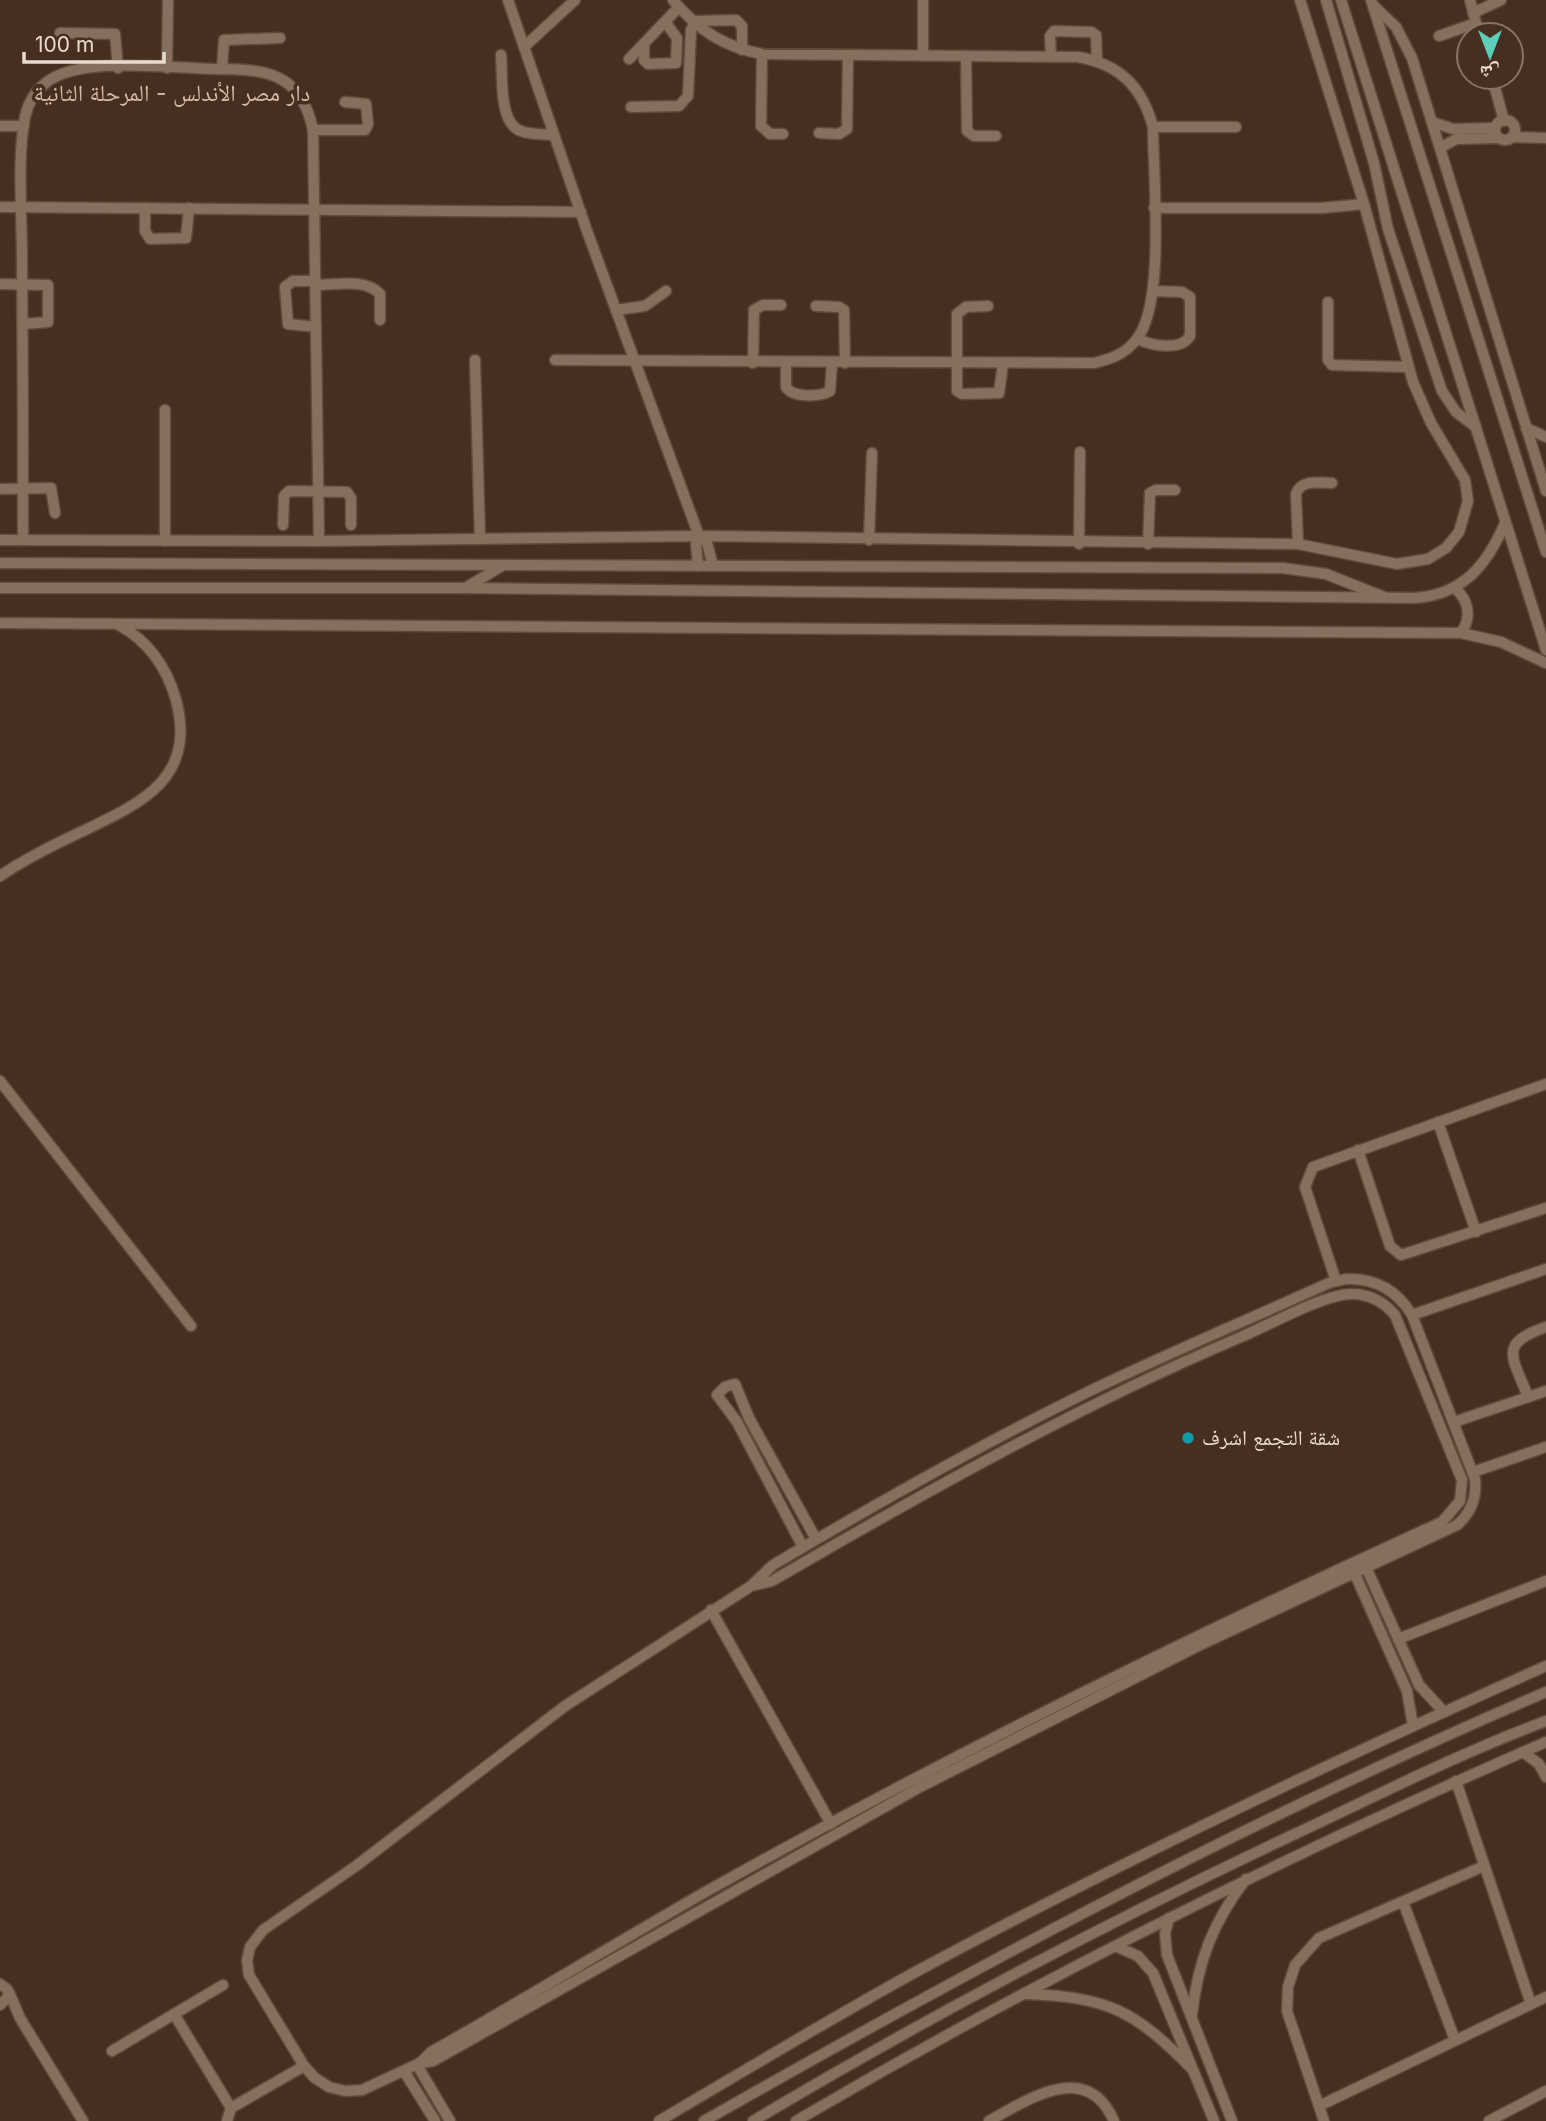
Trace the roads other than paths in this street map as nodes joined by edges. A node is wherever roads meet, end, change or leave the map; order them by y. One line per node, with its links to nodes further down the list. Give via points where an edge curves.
1 (168, 0): 31 (street)
2 (508, 0): 20 (street)
3 (575, 0): 20 (street)
4 (923, 0): 25 (street)
5 (1300, 0): 50 (street)
6 (1326, 0): 83 (street, via 1374,163 1388,229 1442,391 1456,412)
7 (1341, 0): 83 (street)
8 (1470, 0): 12 (street)
9 (1501, 0): 12 (street)
10 (1372, 2): 36 (street, via 1408,47); 89 (street)
11 (676, 4): 14 (street); 15 (street)
12 (1475, 18): 13 (street); 17 (street)
13 (1476, 21)
14 (666, 23): 19 (street); 19 (street, via 677,38 676,63 648,64)
15 (694, 23): 21 (street); 21 (street, via 700,19 736,20 742,26); 35 (street, via 685,102)
16 (60, 33): 30 (street, via 115,34)
17 (1440, 36)
18 (281, 38): 32 (street, via 224,40)
19 (644, 45): 28 (street)
20 (524, 47): 45 (street)
21 (741, 50): 22 (street)
22 (762, 54): 24 (street); 43 (street, via 761,126 766,132)
23 (501, 55): 45 (street, via 511,124 522,131)
24 (848, 55): 25 (street); 44 (street, via 848,128 839,134)
25 (923, 55): 26 (street)
26 (966, 56): 27 (street); 46 (street, via 967,131 974,136)
27 (1051, 57): 29 (street); 29 (street, via 1054,31 1091,32 1096,35)
28 (629, 59)
29 (1097, 61): 39 (street, via 1136,86)
30 (118, 68): 31 (street); 38 (street, via 67,71 47,82 31,98)
31 (167, 68): 32 (street)
32 (222, 69): 42 (street, via 262,70 285,80 303,98)
33 (1494, 91): 41 (street)
34 (345, 102): 42 (street, via 363,102 368,107 365,130)
35 (631, 107)
36 (1432, 122): 41 (street, via 1453,129); 49 (street)
37 (0, 126): 38 (street)
38 (23, 126): 52 (street)
39 (1153, 127): 40 (street); 55 (street)
40 (1236, 127)
41 (1500, 129): 47 (street, via 1506,140); 47 (street, via 1512,124); 49 (street, via 1456,139)
42 (313, 130): 56 (street)
43 (783, 134)
44 (819, 134)
45 (554, 135): 57 (street)
46 (996, 136)
47 (1512, 137): 48 (street)
48 (1546, 138)
49 (1440, 148): 84 (street)
50 (1364, 204): 55 (street); 81 (street)
51 (0, 207): 52 (street)
52 (22, 207): 53 (street); 58 (street)
53 (145, 208): 54 (street); 54 (street, via 145,231 150,239 186,238)
54 (189, 208): 56 (street)
55 (1154, 208): 62 (street)
56 (315, 209): 57 (street); 59 (street)
57 (581, 212): 67 (street)
58 (23, 283): 60 (street); 69 (street); 69 (street, via 44,283 49,290 48,322)
59 (316, 283): 68 (street, via 367,284 380,294); 70 (street); 70 (street, via 292,281 285,287 288,324)
60 (0, 284)
61 (666, 291): 67 (street, via 645,306)
62 (1153, 291): 71 (street, via 1147,323); 71 (street, via 1182,292 1190,297 1190,336 1180,344 1158,345)
63 (1328, 302): 81 (street, via 1328,360 1332,365)
64 (781, 305): 76 (street, via 754,310)
65 (816, 306): 78 (street, via 844,310)
66 (988, 306): 79 (street, via 959,310)
67 (616, 310): 74 (street)
68 (380, 320)
69 (23, 324): 92 (street)
70 (316, 327): 94 (street)
71 (1138, 339): 80 (street, via 1114,358 1094,363)
72 (475, 360): 101 (street)
73 (555, 360): 74 (street)
74 (634, 361): 76 (street); 100 (street)
75 (786, 362): 76 (street); 77 (street); 77 (street, via 786,387 796,394 830,391)
76 (753, 363)
77 (832, 363): 78 (street)
78 (845, 363): 79 (street)
79 (956, 364): 80 (street); 80 (street, via 959,393 994,395 1002,388)
80 (1003, 364)
81 (1408, 367): 109 (street, via 1431,423 1465,480 1468,501 1459,531 1437,554 1408,564)
82 (164, 411): 105 (street)
83 (1476, 427): 97 (street)
84 (1526, 428): 85 (street); 88 (street)
85 (1546, 437)
86 (1080, 452): 107 (street)
87 (872, 453): 104 (street)
88 (1541, 477): 89 (street); 95 (street)
89 (1524, 482): 110 (street)
90 (1332, 483): 109 (street, via 1299,487)
91 (0, 489): 92 (street)
92 (23, 489): 96 (street, via 52,489); 103 (street)
93 (1175, 490): 108 (street, via 1150,494)
94 (318, 491): 98 (street, via 285,494); 99 (street, via 349,494); 106 (street)
95 (1546, 491)
96 (55, 513)
97 (1505, 523): 117 (street, via 1486,561); 122 (street)
98 (284, 524)
99 (351, 524)
100 (699, 537): 101 (street); 104 (street); 113 (street); 114 (street, via 709,547)
101 (480, 539): 106 (street)
102 (0, 540): 103 (street)
103 (23, 540): 105 (street)
104 (869, 540): 107 (street)
105 (165, 541): 106 (street)
106 (319, 541)
107 (1079, 544): 108 (street)
108 (1148, 544): 109 (street)
109 (1298, 544)
110 (1546, 552)
111 (0, 563): 112 (street)
112 (504, 565): 113 (street); 116 (street)
113 (698, 566): 114 (street)
114 (713, 566): 118 (street, via 1283,568 1347,580)
115 (0, 588): 116 (street)
116 (465, 588): 118 (street)
117 (1455, 588): 118 (street, via 1424,598); 121 (street, via 1467,607)
118 (1387, 598)
119 (0, 623): 120 (street)
120 (116, 624): 121 (street); 124 (street, via 146,645 170,683 181,733 172,770 134,805)
121 (1461, 633): 123 (street, via 1501,642)
122 (1546, 650)
123 (1546, 663)
124 (0, 876)
125 (0, 1081): 136 (street)
126 (1546, 1084): 127 (street)
127 (1438, 1122): 128 (street); 130 (street)
128 (1358, 1150): 130 (street, via 1395,1252 1409,1255); 132 (street, via 1320,1163 1305,1180)
129 (1546, 1208): 130 (street)
130 (1476, 1231)
131 (1546, 1269): 134 (street)
132 (1336, 1281): 133 (street); 134 (street, via 1366,1280 1385,1287)
133 (1281, 1304): 135 (street); 140 (street)
134 (1412, 1315): 142 (street)
135 (1287, 1317): 141 (street); 149 (street, via 1345,1294 1361,1294 1384,1304 1399,1322 1461,1473 1460,1501 1448,1518)
136 (191, 1326)
137 (1546, 1327): 139 (street, via 1521,1336 1513,1348)
138 (1546, 1391): 139 (street)
139 (1528, 1397): 142 (street)
140 (1051, 1410): 141 (street); 145 (street)
141 (1058, 1422): 146 (street)
142 (1454, 1422): 144 (street)
143 (1546, 1447): 144 (street)
144 (1473, 1472): 149 (street, via 1474,1501 1462,1520)
145 (873, 1505): 146 (street); 147 (street)
146 (881, 1517): 152 (street, via 772,1581)
147 (816, 1539): 148 (street); 148 (street, via 735,1384 724,1387 717,1395 737,1422)
148 (803, 1546): 152 (street, via 766,1569)
149 (1367, 1563): 150 (street); 154 (street); 163 (street)
150 (1354, 1572): 156 (street); 163 (street)
151 (1546, 1581): 154 (street)
152 (751, 1586): 153 (street)
153 (711, 1610): 170 (street); 194 (street, via 565,1706 356,1866 257,1935 248,1954 249,1975)
154 (1398, 1639): 155 (street)
155 (1407, 1658): 156 (street); 158 (street)
156 (1395, 1664): 160 (street)
157 (1546, 1666): 161 (street)
158 (1422, 1691): 160 (street); 161 (street)
159 (1546, 1692): 189 (street, via 1230,1838)
160 (1409, 1698): 164 (street)
161 (1444, 1712): 164 (street)
162 (1546, 1721): 183 (street, via 1437,1766 1214,1872)
163 (1030, 1724): 169 (street)
164 (1413, 1726): 206 (street, via 955,1952)
165 (1546, 1742): 166 (street)
166 (1523, 1752): 167 (street, via 1539,1764); 168 (street)
167 (1546, 1777)
168 (1456, 1781): 171 (street); 172 (street)
169 (917, 1783): 170 (street); 173 (street)
170 (831, 1824): 173 (street)
171 (1485, 1866): 174 (street); 181 (street)
172 (1248, 1877): 175 (street); 185 (street, via 1207,1942)
173 (712, 1895): 192 (street, via 437,2059)
174 (1403, 1902): 188 (street); 199 (street, via 1319,1938 1302,1954 1291,1975 1290,2022)
175 (1169, 1918): 176 (street); 185 (street, via 1167,1955)
176 (1115, 1946): 179 (street); 196 (street, via 1149,1966)
177 (223, 1985): 184 (street)
178 (4, 1988): 182 (street, via 8,1999); 186 (street)
179 (1023, 1994): 187 (street); 196 (street, via 1076,1997 1122,2011 1153,2031)
180 (1546, 1997): 181 (street)
181 (1531, 2004): 188 (street)
182 (0, 2005): 186 (street)
183 (945, 2011): 187 (street); 193 (street)
184 (174, 2014): 190 (street); 200 (street)
185 (1192, 2017): 213 (street)
186 (20, 2018): 202 (street)
187 (956, 2030): 201 (street)
188 (1455, 2040): 199 (street)
189 (841, 2043): 191 (street); 193 (street)
190 (112, 2051)
191 (816, 2057): 197 (street); 207 (street)
192 (418, 2064): 195 (street); 205 (street)
193 (852, 2064): 197 (street)
194 (304, 2066): 195 (street, via 321,2083 345,2091 370,2088); 200 (street)
195 (404, 2071): 203 (street)
196 (1196, 2073): 212 (street)
197 (828, 2077): 208 (street)
198 (1546, 2092): 215 (street)
199 (1319, 2106): 214 (street)
200 (231, 2108): 204 (street)
201 (808, 2118): 209 (street)
202 (81, 2120)
203 (432, 2120)
204 (227, 2121)
205 (450, 2121)
206 (659, 2121)
207 (704, 2121)
208 (753, 2121)
209 (796, 2121)
210 (989, 2121): 211 (street, via 1056,2088 1092,2094 1107,2105)
211 (1114, 2121)
212 (1214, 2121)
213 (1232, 2121)
214 (1324, 2121)
215 (1489, 2121)

